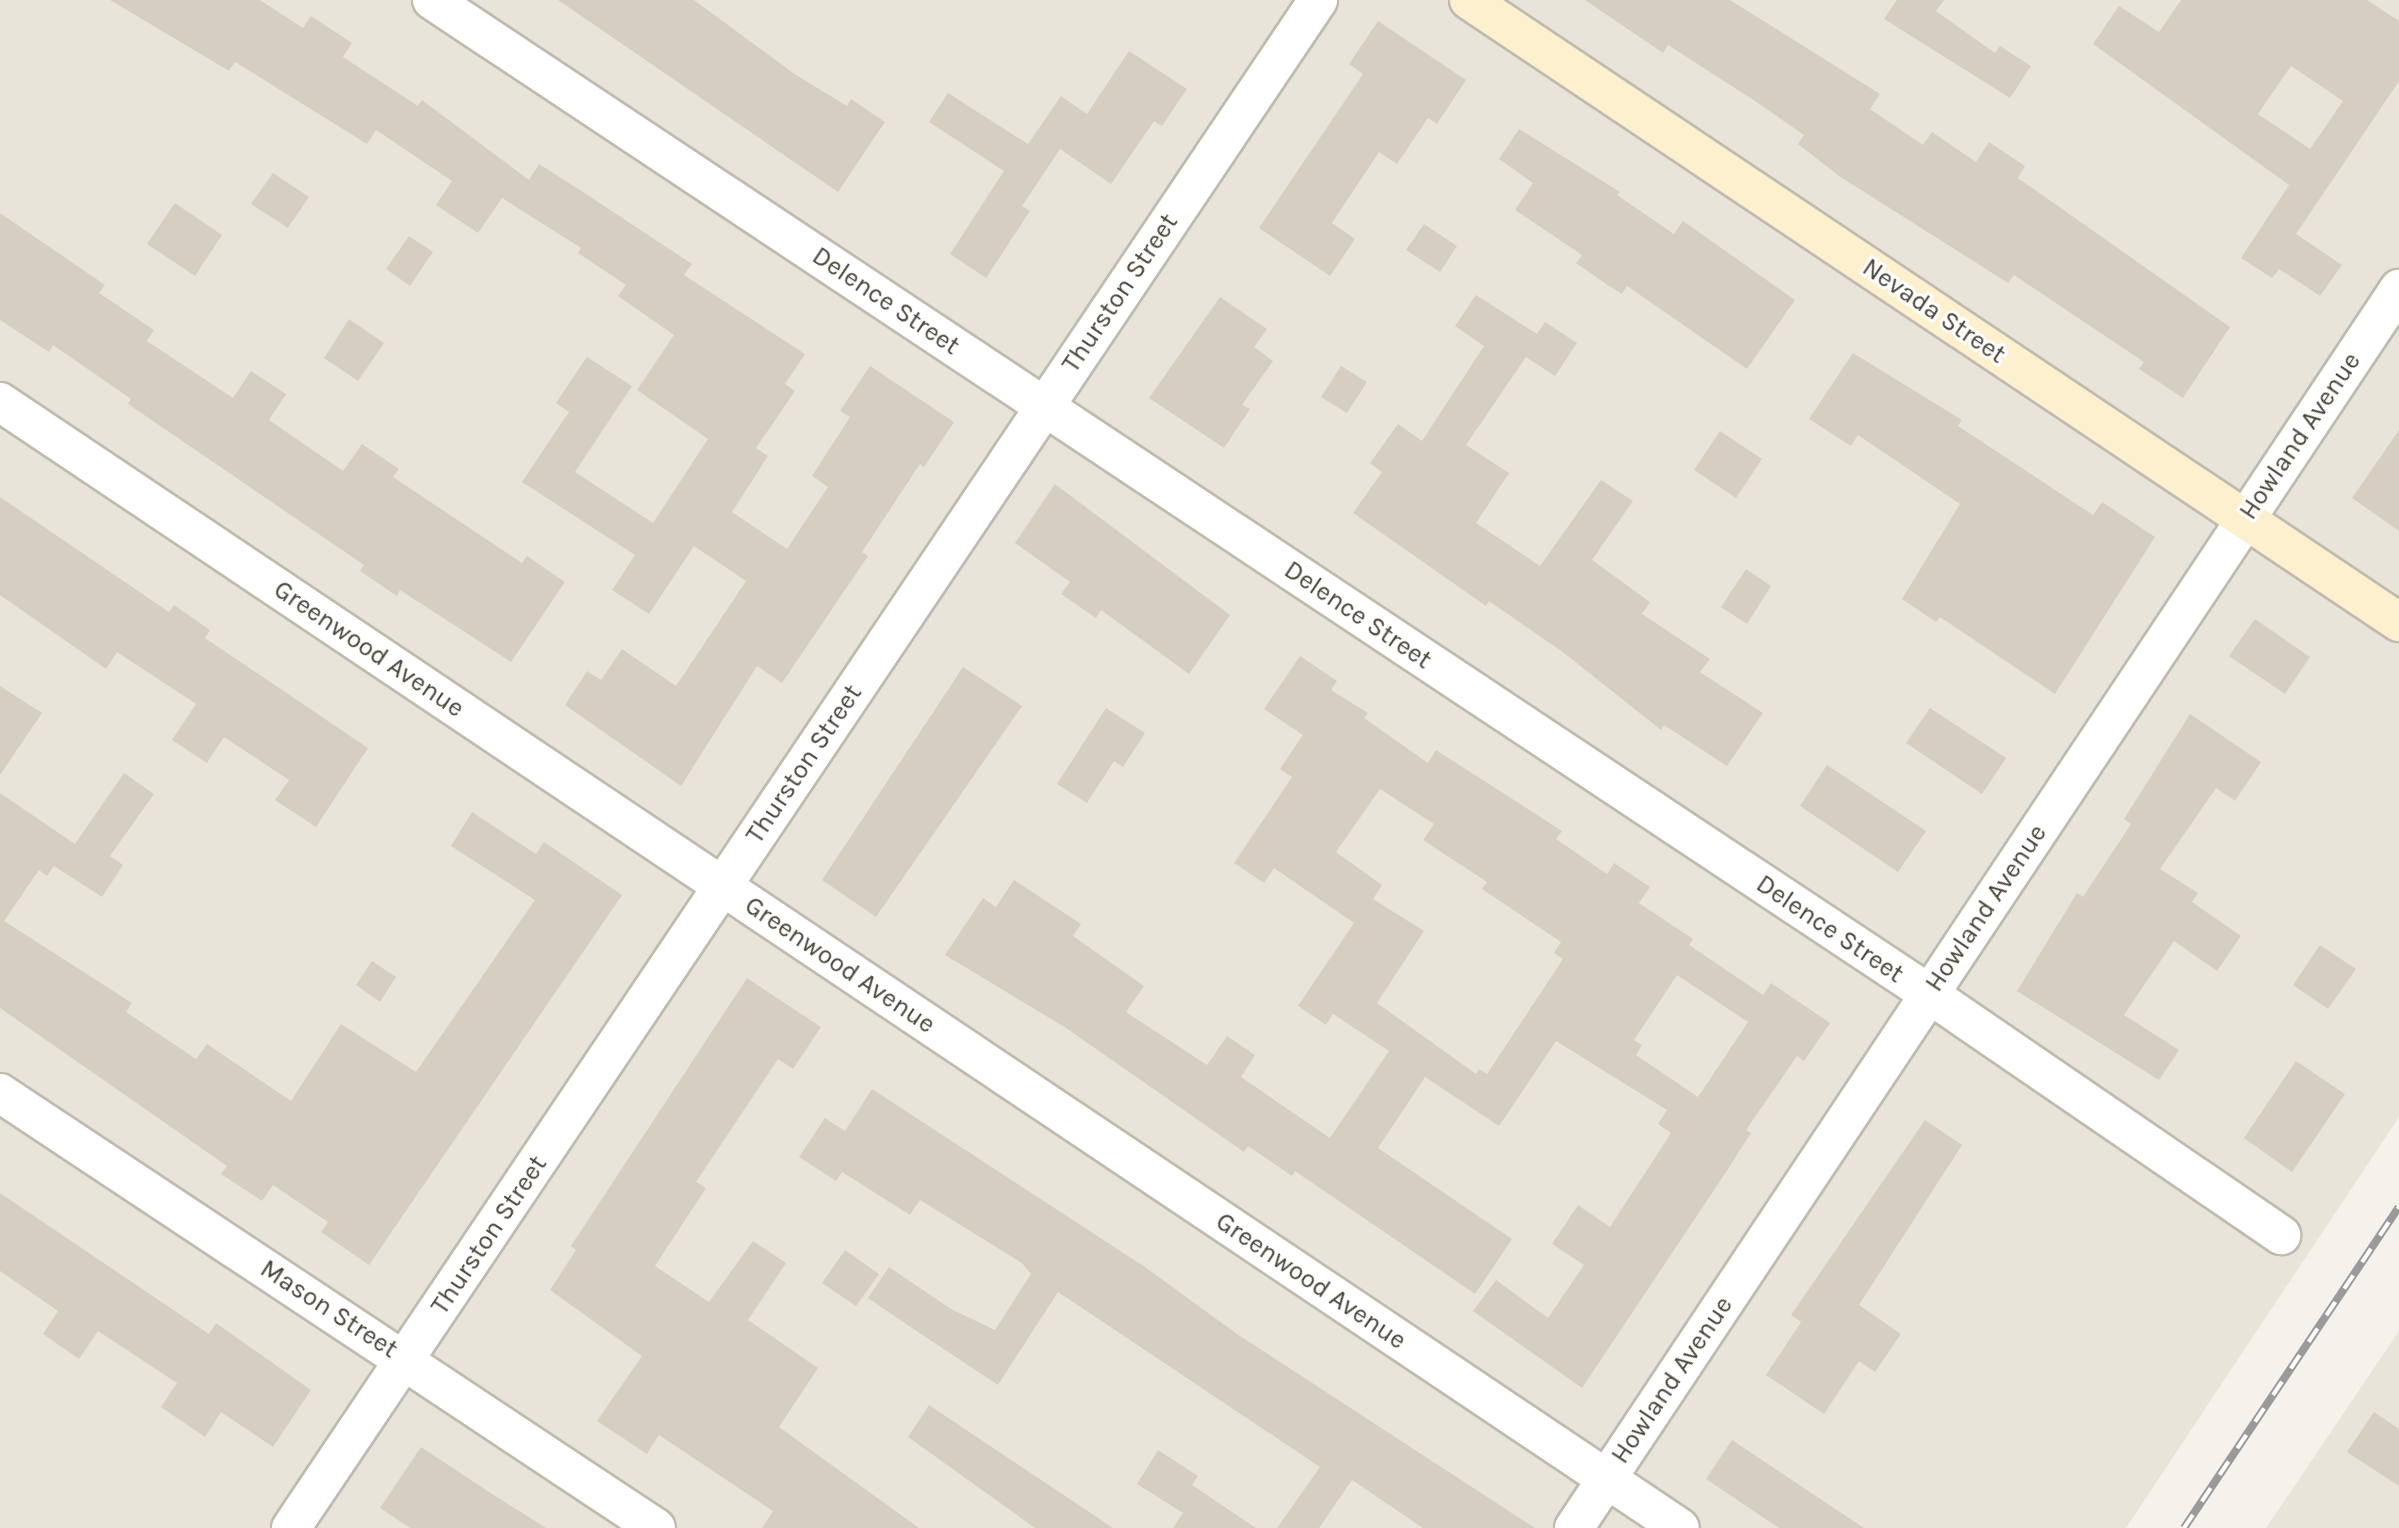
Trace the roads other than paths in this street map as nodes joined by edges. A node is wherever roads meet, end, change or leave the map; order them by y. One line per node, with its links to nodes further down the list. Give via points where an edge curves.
1 (432, 0): 6 (street, Delence Street)
2 (1318, 0): 6 (street, Thurston Street)
3 (1469, 0): 7 (street, Nevada Street)
4 (2399, 289): 7 (street, Howland Avenue)
5 (0, 402): 9 (street, Greenwood Avenue)
6 (1044, 406): 9 (street, Thurston Street); 10 (street, Delence Street)
7 (2245, 519): 8 (street, Nevada Street); 10 (street, Howland Avenue)
8 (2399, 622)
9 (722, 886): 13 (street, Thurston Street); 14 (street, Greenwood Avenue)
10 (1929, 994): 12 (street, Delence Street); 14 (street, Howland Avenue)
11 (0, 1093): 13 (street, Mason Street)
12 (2281, 1236)
13 (405, 1359): 15 (street, Thurston Street); 16 (street, Mason Street)
14 (1607, 1479): 17 (street, Howland Avenue); 18 (street, Greenwood Avenue)
15 (291, 1528)
16 (656, 1528)
17 (1574, 1528)
18 (1680, 1528)

